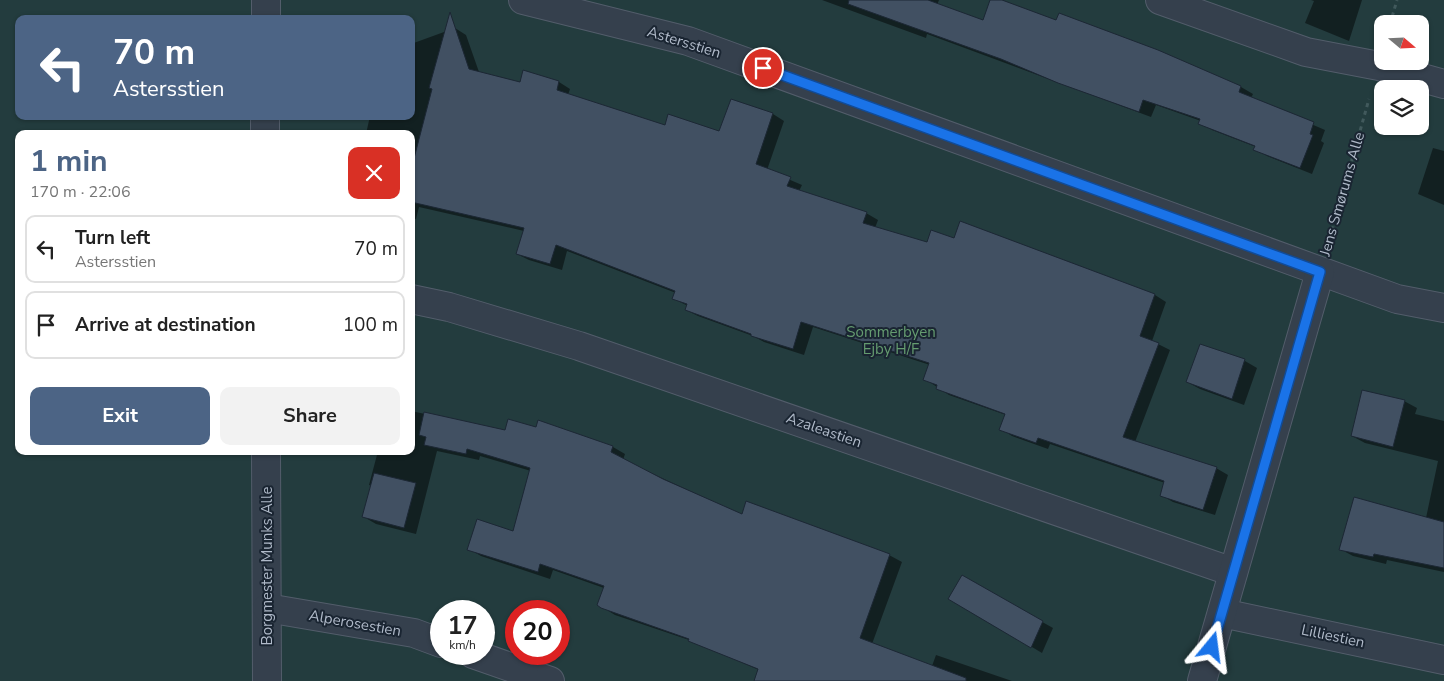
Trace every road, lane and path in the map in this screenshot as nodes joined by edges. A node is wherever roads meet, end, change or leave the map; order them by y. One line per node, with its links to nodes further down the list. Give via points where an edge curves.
1 (266, 0): 5 (street)
2 (523, 0): 11 (street, Astersstien, via 688,42)
3 (1160, 0): 7 (street, via 1306,52)
4 (1397, 0): 6 (path)
5 (266, 15)
6 (1393, 15)
7 (1374, 65)
8 (1378, 70): 11 (path, Jens Smørums Alle)
9 (1393, 70): 10 (street)
10 (1444, 84)
11 (1320, 272): 13 (street, Astersstien, via 1397,299); 15 (street, Jens Smørums Alle)
12 (415, 300): 15 (street, Azaleastien, via 579,346)
13 (1444, 308)
14 (266, 455): 16 (street, Borgmester Munks Alle)
15 (1234, 572): 17 (street, Jens Smørums Alle)
16 (267, 608): 18 (street, Alperosestien); 21 (street, Borgmester Munks Alle)
17 (1222, 613): 19 (street, Lilliestien); 23 (street, Jens Smørums Alle)
18 (430, 638)
19 (1444, 660)
20 (495, 662): 22 (street)
21 (267, 681)
22 (550, 681)
23 (1202, 681)

